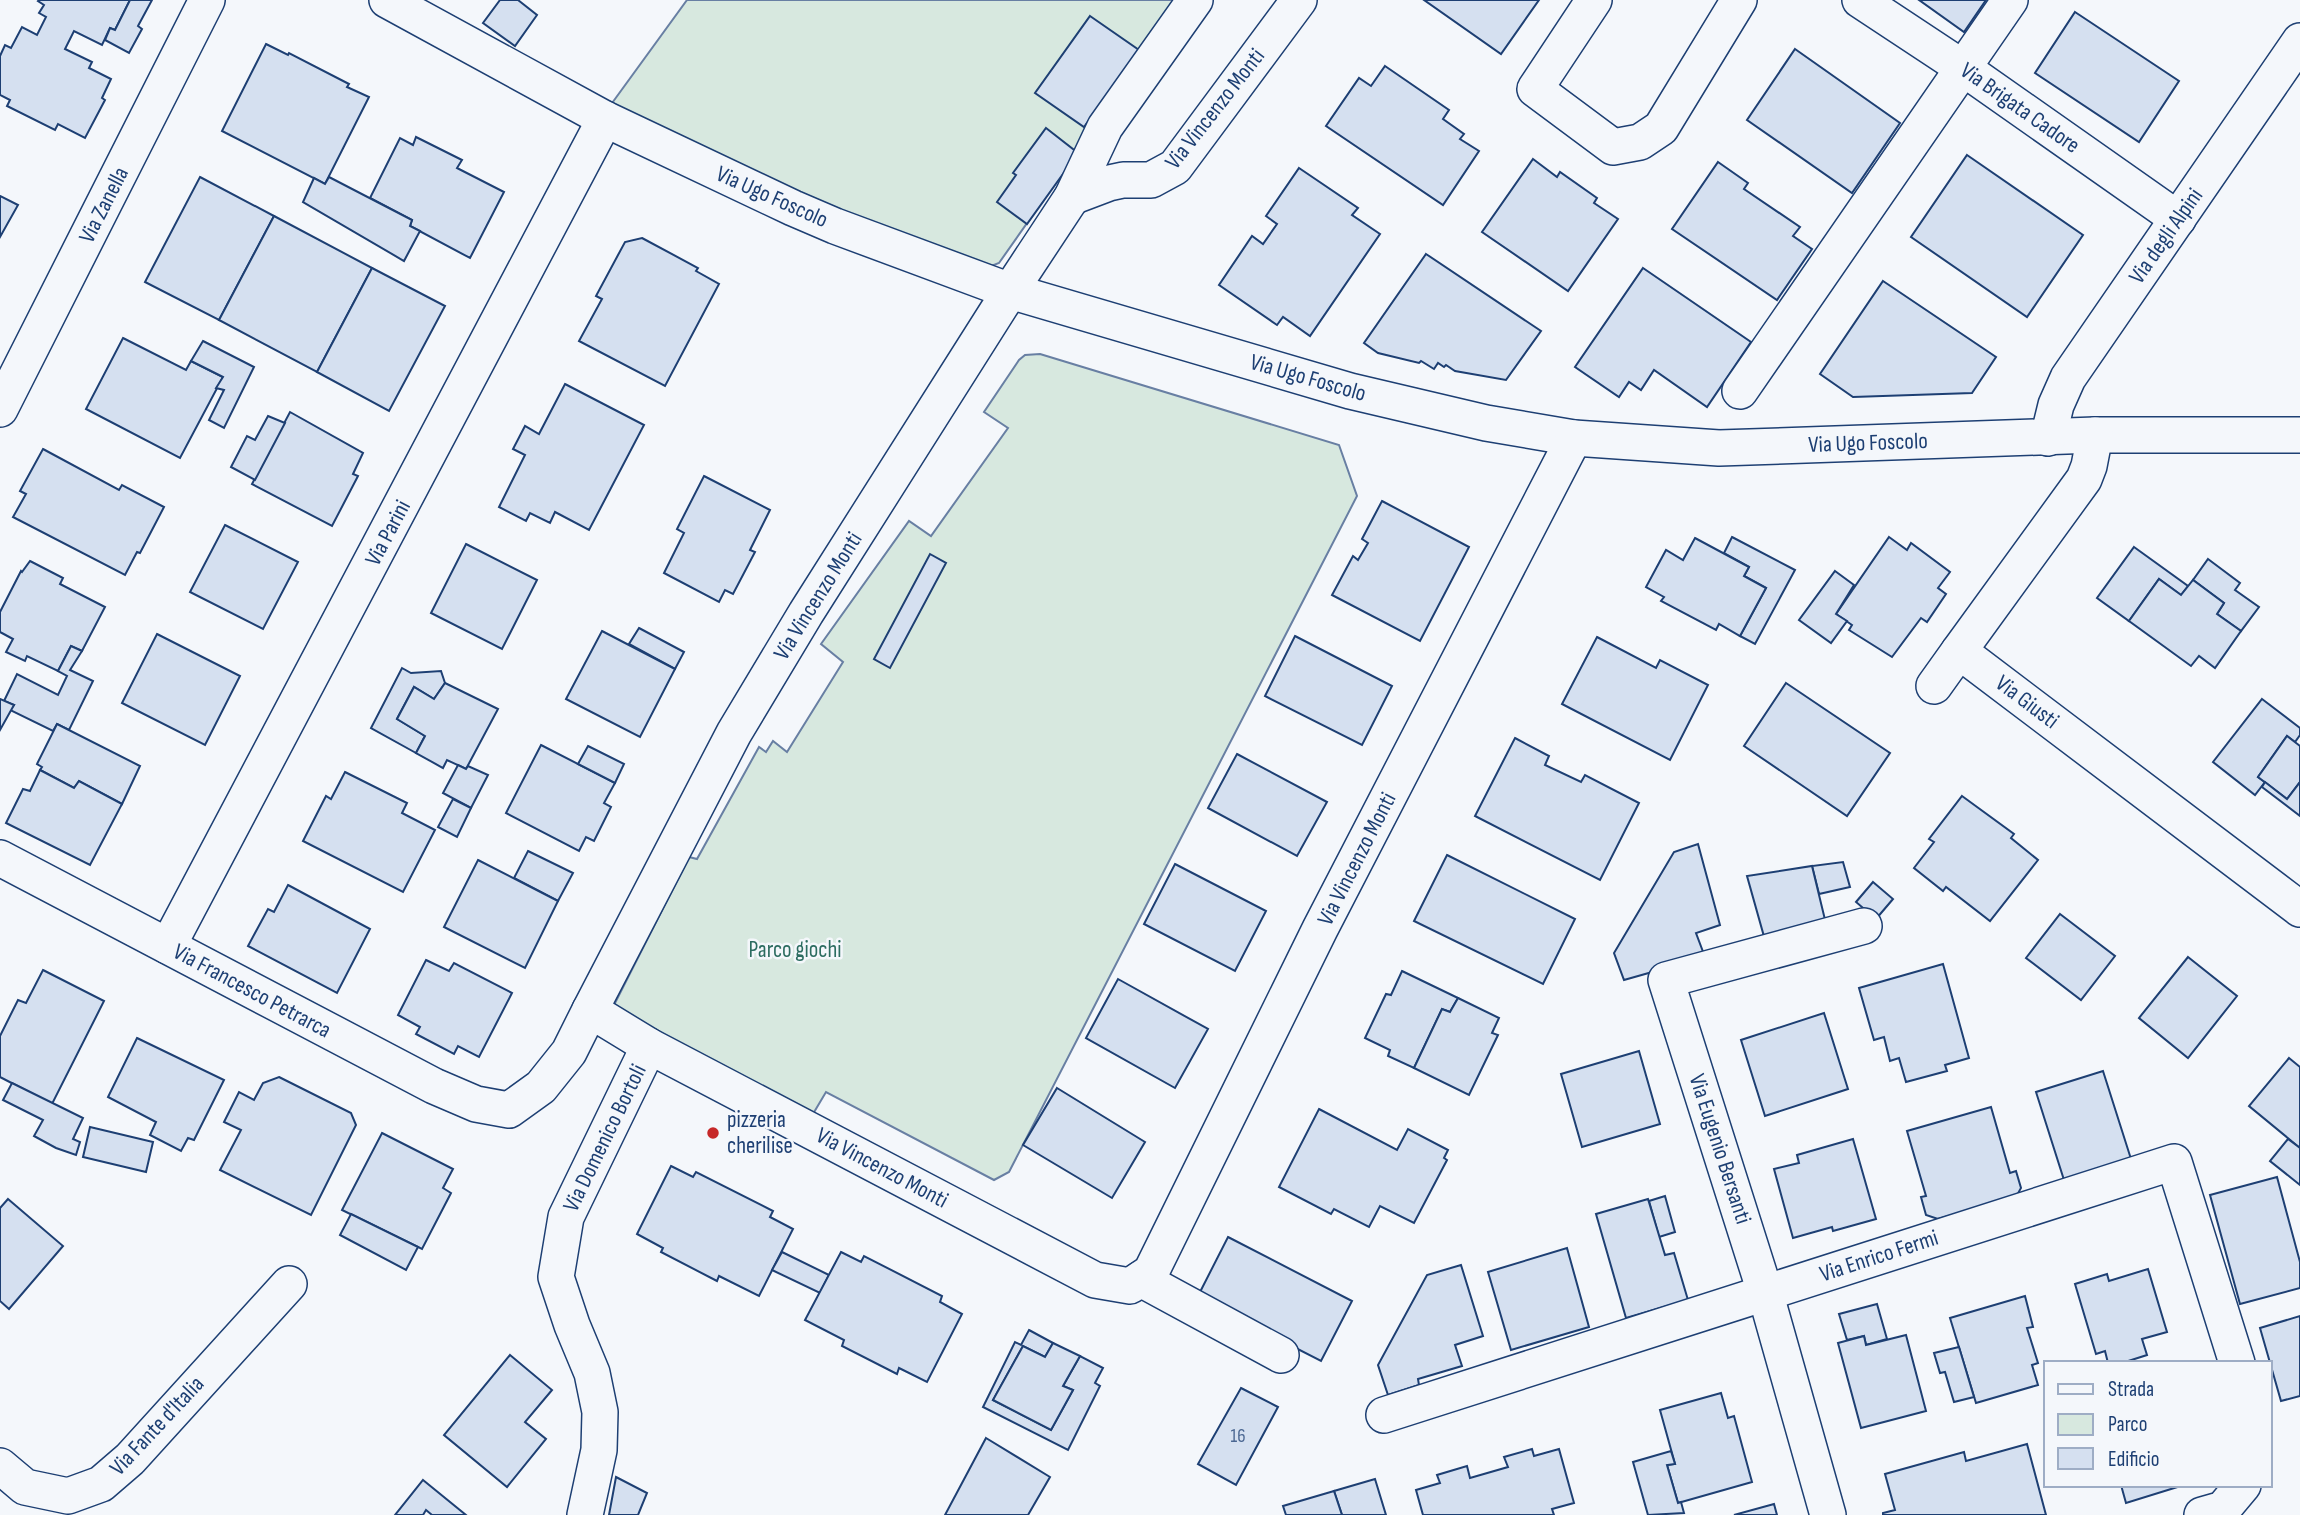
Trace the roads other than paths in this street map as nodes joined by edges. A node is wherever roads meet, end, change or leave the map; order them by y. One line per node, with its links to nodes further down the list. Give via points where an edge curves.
1 (207, 0): 18 (street, Via Zanella)
2 (387, 0): 11 (street, Via Ugo Foscolo)
3 (1195, 0): 12 (street, Via Vincenzo Monti)
4 (1299, 0): 13 (street, Via Vincenzo Monti, via 1175,167 1161,177)
5 (1594, 0): 6 (street, via 1535,89 1613,147 1640,142 1661,128)
6 (1739, 0)
7 (1860, 0): 10 (street, Via Brigata Cadore)
8 (2010, 0): 10 (street)
9 (2300, 40): 15 (street, Via degli Alpini)
10 (1963, 68): 15 (street, Via Brigata Cadore); 17 (street)
11 (605, 120): 16 (street, Via Ugo Foscolo, via 793,208); 28 (street, Via Parini)
12 (1105, 127): 13 (street, via 1107,147); 14 (street, Via Vincenzo Monti)
13 (1134, 180): 14 (street, Via Vincenzo Monti, via 1109,183)
14 (1072, 197): 16 (street, Via Vincenzo Monti)
15 (2178, 219): 22 (street, Via degli Alpini, via 2068,378)
16 (1010, 291): 21 (street, Via Ugo Foscolo, via 1350,391); 29 (street, Via Vincenzo Monti, via 734,733)
17 (1740, 391)
18 (0, 409)
19 (2095, 435): 20 (street, Via Ugo Foscolo); 22 (street, Via Ugo Foscolo); 23 (street, via 2084,479)
20 (2300, 436)
21 (1574, 438): 22 (street, Via Ugo Foscolo, via 1719,448); 32 (street, Via Vincenzo Monti, via 1320,929 1151,1272)
22 (2048, 438)
23 (1959, 651): 24 (street); 26 (street, Via Giusti)
24 (1934, 686)
25 (0, 858): 28 (street, Via Francesco Petrarca)
26 (2300, 909)
27 (1864, 926): 34 (street, Via Eugenio Bersanti, via 1666,979)
28 (169, 946): 31 (street, Via Francesco Petrarca, via 434,1086 477,1104)
29 (590, 1010): 30 (street, Via Vincenzo Monti); 31 (street, Via Vincenzo Monti, via 569,1052 541,1087)
30 (649, 1046): 32 (street, Via Vincenzo Monti, via 1095,1280 1130,1286); 41 (street, Via Domenico Bortoli, via 566,1217 556,1278 592,1373 600,1412 599,1450)
31 (509, 1110)
32 (1141, 1279): 35 (street)
33 (289, 1284): 38 (street, Via Fante d'Italia, via 130,1459 101,1484 68,1496 25,1487)
34 (1765, 1292): 36 (street, Via Enrico Fermi, via 2174,1162); 37 (street, Via Enrico Fermi); 42 (street, Via Eugenio Bersanti)
35 (1281, 1355)
36 (2236, 1361)
37 (1384, 1415)
38 (0, 1466)
39 (2241, 1487): 40 (street, via 2223,1509)
40 (2210, 1514)
41 (585, 1515)
42 (1828, 1515)

